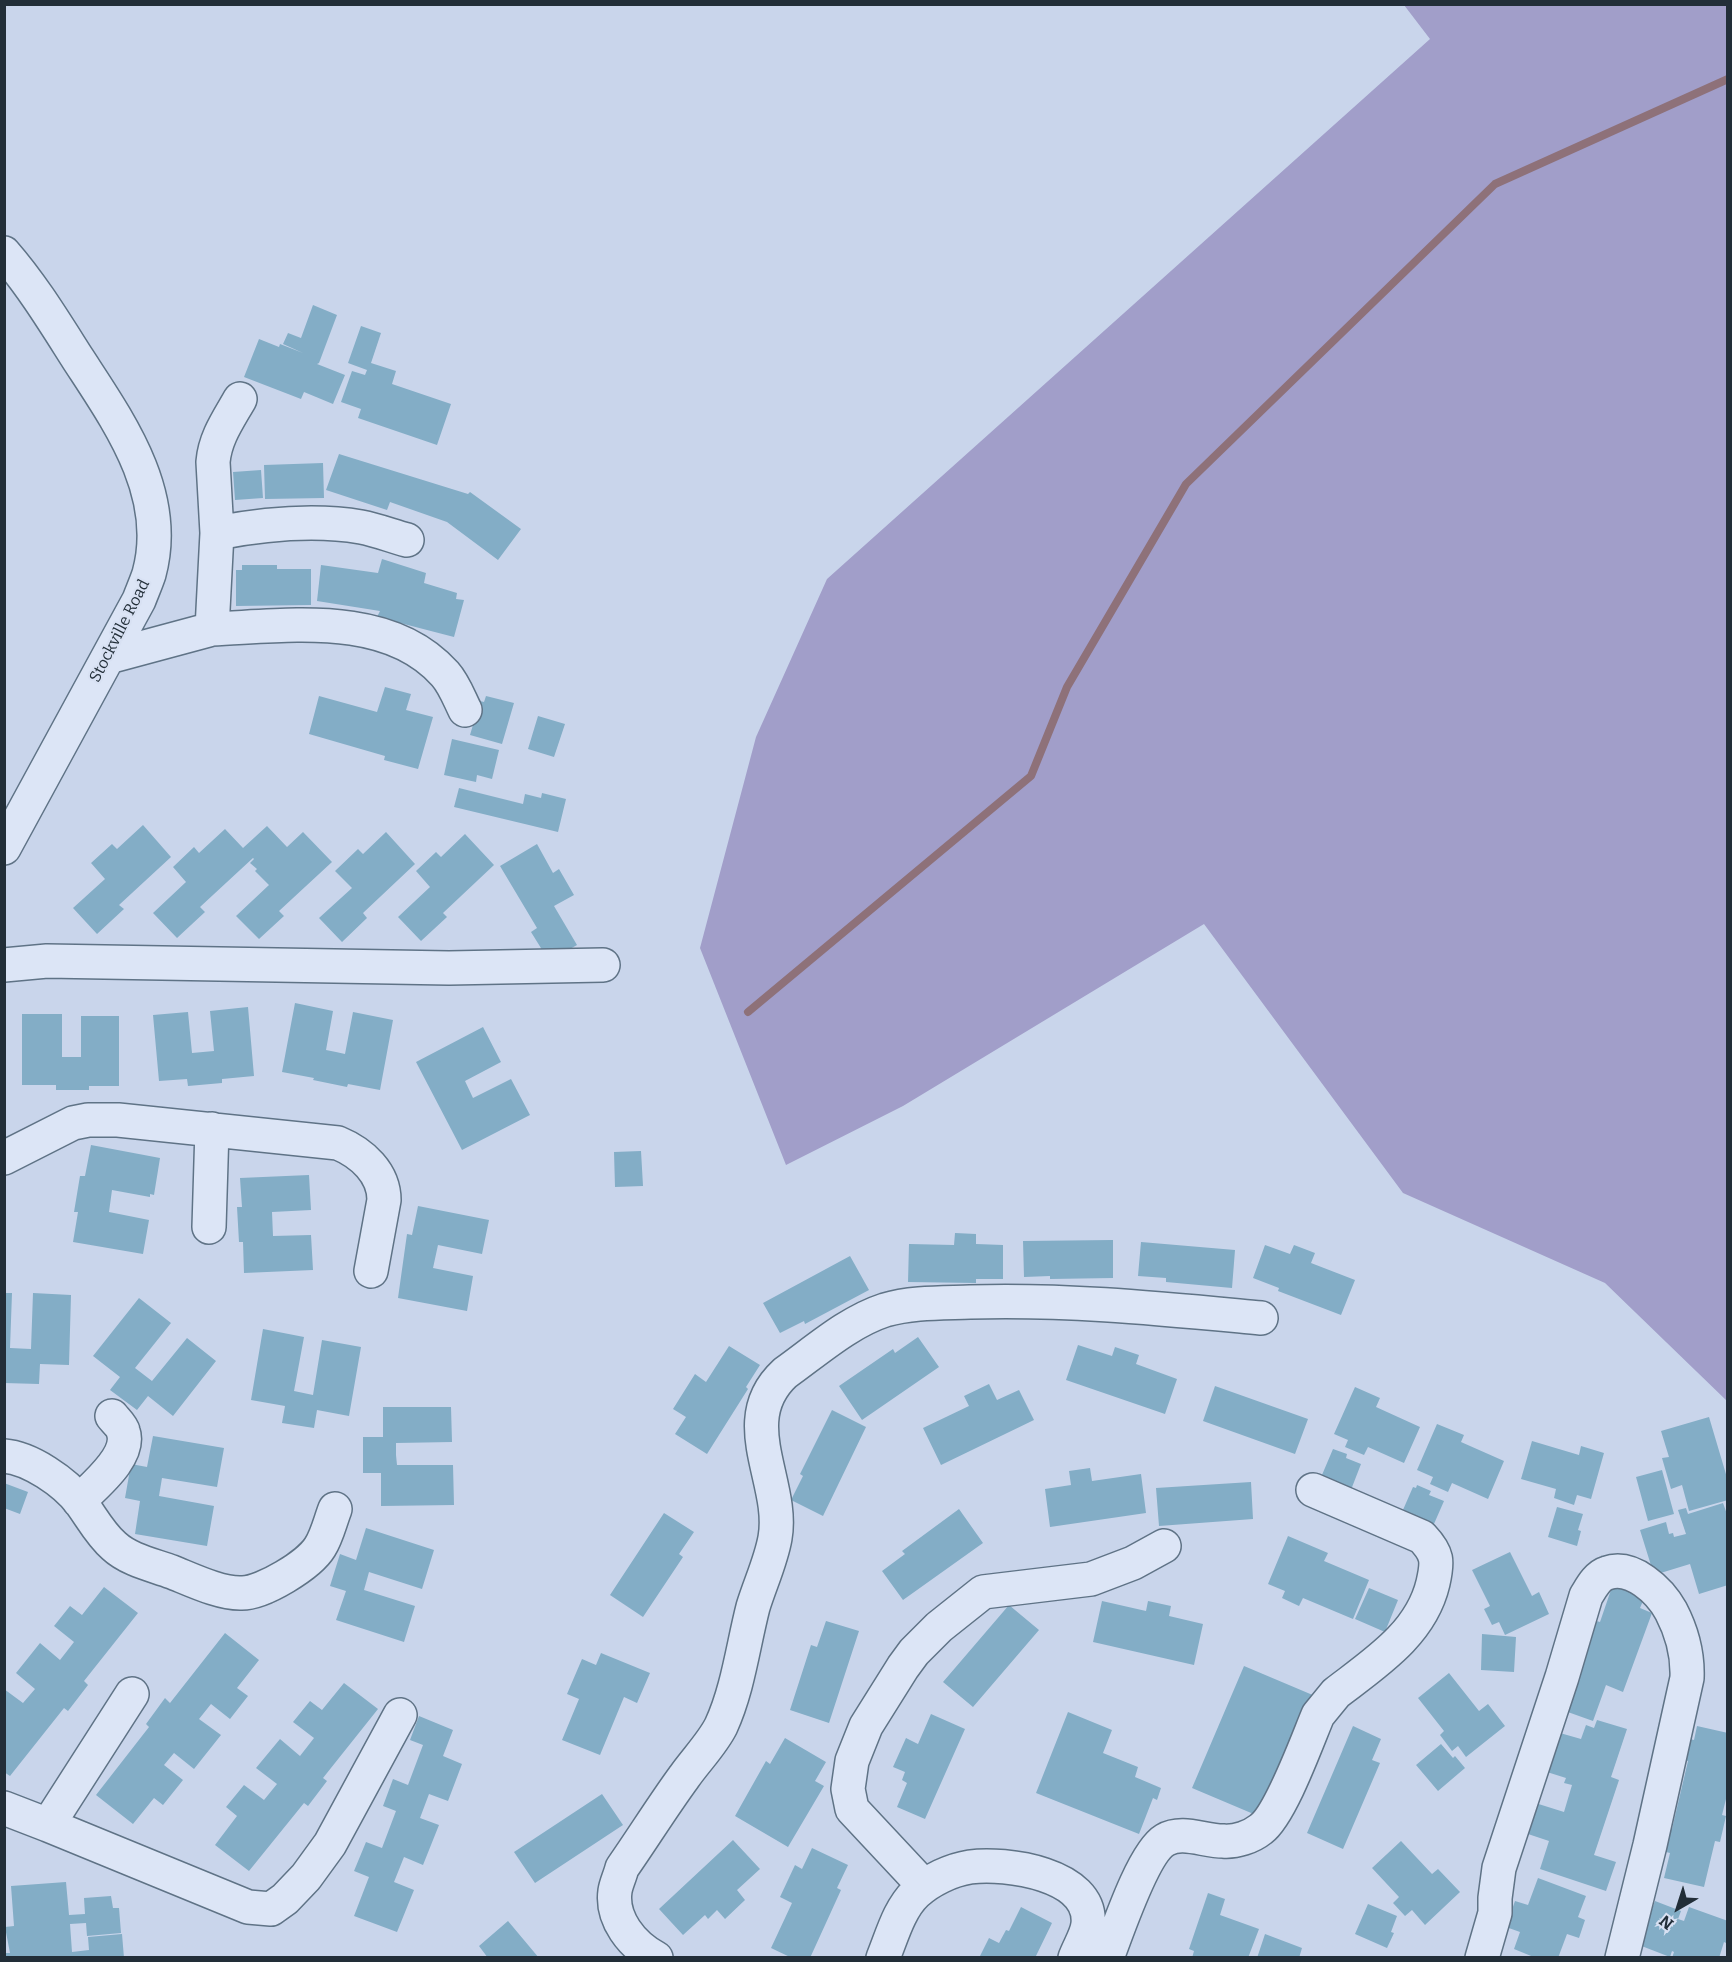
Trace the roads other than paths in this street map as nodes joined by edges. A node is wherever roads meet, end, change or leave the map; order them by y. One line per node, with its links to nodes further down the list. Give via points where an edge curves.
1 (4, 253): 6 (street, Stockville Road, via 109,406 147,484 153,516 149,574)
2 (240, 399): 3 (street, via 214,451)
3 (217, 533): 4 (street, via 252,526 332,524); 5 (street)
4 (407, 540)
5 (212, 630): 6 (street); 7 (street, via 310,625 364,630 425,656 450,680)
6 (108, 657): 8 (street, Stockville Road)
7 (465, 710)
8 (4, 848)
9 (4, 964): 10 (street, via 47,961 450,968)
10 (603, 965)
11 (212, 1129): 12 (street, via 88,1120 60,1128); 13 (street); 14 (street, via 338,1143 360,1156 384,1189)
12 (4, 1158)
13 (209, 1227)
14 (371, 1271)
15 (1261, 1318): 27 (street, via 1056,1302 906,1306 863,1320 776,1381 763,1406 761,1426 776,1520 775,1538 732,1692 721,1726 622,1868 615,1891 616,1911 628,1935)
16 (112, 1416): 19 (street, via 123,1431 124,1446 111,1469)
17 (4, 1456): 19 (street, via 38,1467)
18 (1313, 1490): 30 (street, via 1422,1537 1432,1548 1437,1566 1427,1604 1397,1644 1327,1702 1277,1809 1262,1828 1233,1841 1179,1835 1159,1845 1143,1870)
19 (79, 1501): 20 (street, via 100,1532 124,1554 201,1583 242,1593 273,1583 306,1561 319,1549)
20 (335, 1509)
21 (1164, 1546): 26 (street, via 1090,1579 983,1592 939,1627 896,1676 866,1726 852,1761 848,1789 852,1809)
22 (132, 1694): 25 (street)
23 (400, 1715): 25 (street, via 330,1844 306,1877 271,1909 248,1907)
24 (4, 1808): 25 (street)
25 (48, 1825)
26 (924, 1886): 28 (street, via 900,1915); 29 (street, via 971,1867 1006,1866 1066,1885 1080,1895 1088,1913 1089,1923)
27 (656, 1958)
28 (883, 1958)
29 (1075, 1958)
30 (1107, 1958)
31 (1482, 1958): 32 (street, via 1495,1913 1499,1868 1586,1596 1603,1575 1616,1571 1643,1581 1662,1598 1685,1645 1688,1666)
32 (1622, 1958)

